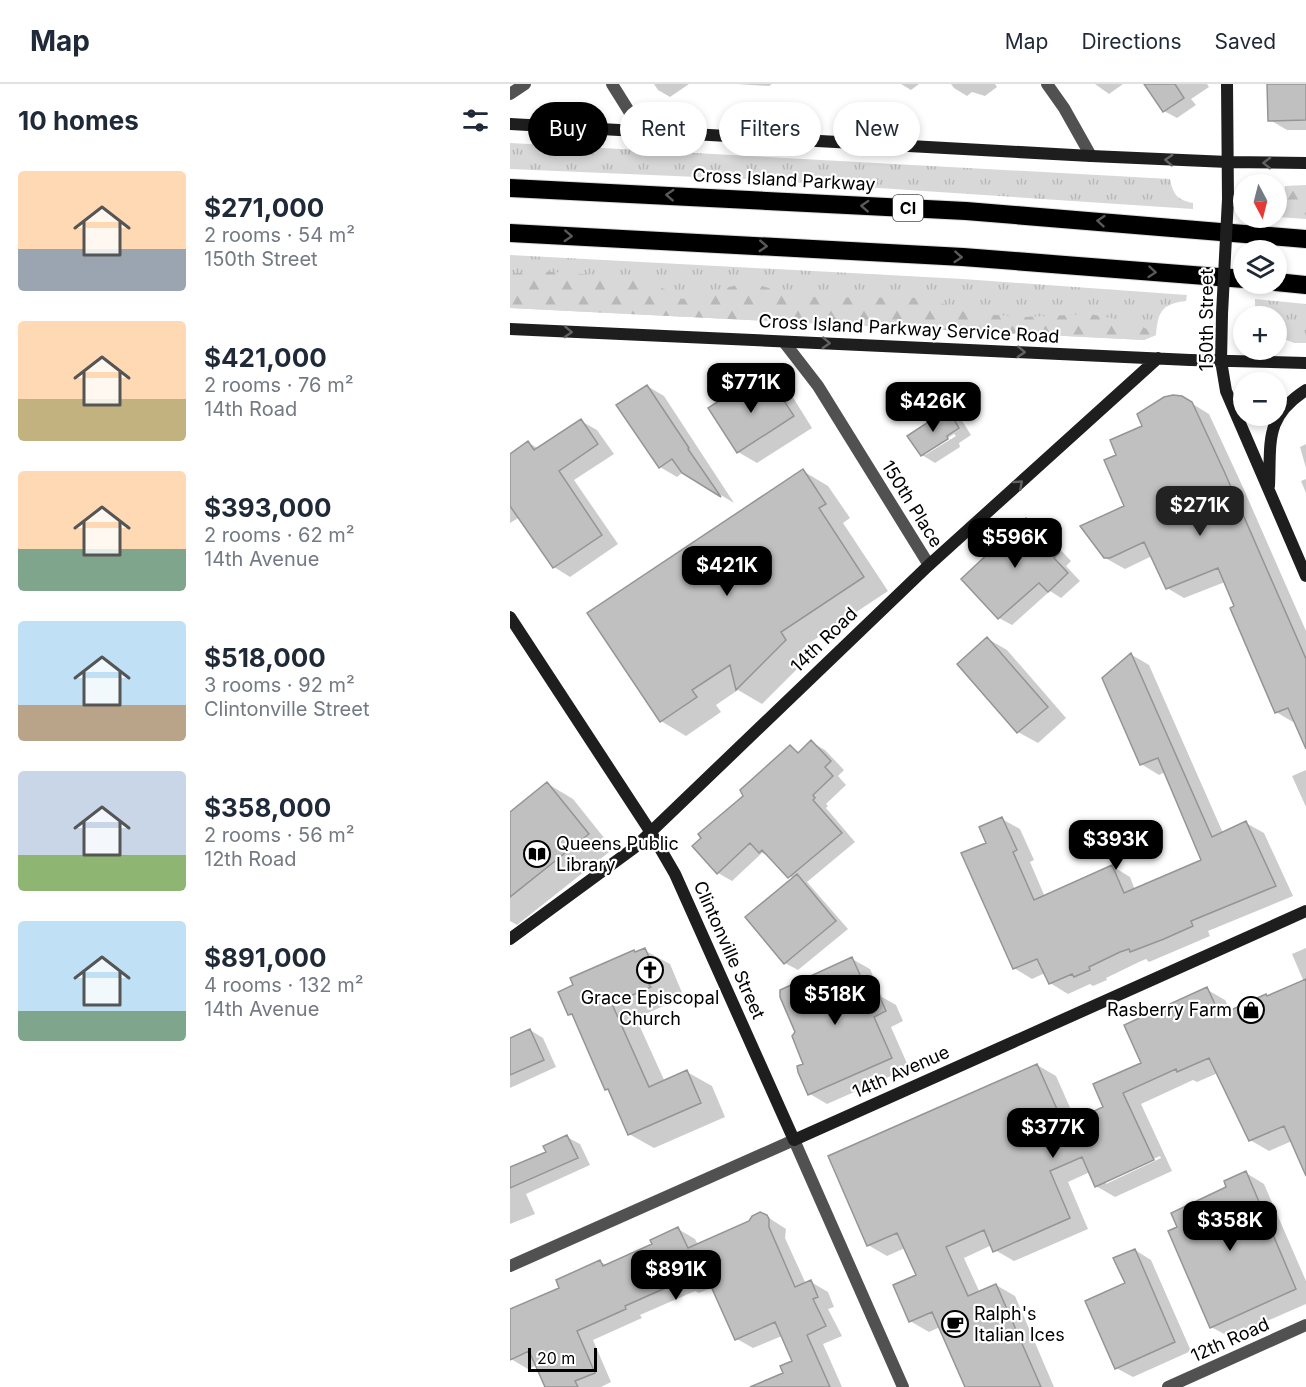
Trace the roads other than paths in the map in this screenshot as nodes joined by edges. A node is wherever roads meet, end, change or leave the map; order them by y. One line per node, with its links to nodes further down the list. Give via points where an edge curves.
1 (525, 84): 5 (street)
2 (612, 84): 6 (street)
3 (1047, 84): 10 (street)
4 (1227, 84): 11 (street, 150th Street)
5 (510, 94)
6 (623, 102)
7 (510, 124): 8 (street)
8 (620, 131)
9 (707, 135): 10 (street)
10 (1091, 156): 11 (street, one-way to 10)
11 (1228, 162): 12 (street, one-way to 11); 24 (street, 150th Street, bridge)
12 (1306, 163)
13 (510, 188): 14 (highway, Cross Island Parkway / CI, one-way to 13, via 907,208)
14 (1131, 224): 15 (highway); 17 (highway, Cross Island Parkway / CI)
15 (1306, 230)
16 (510, 233): 18 (highway, one-way to 18, via 1044,262)
17 (1306, 239)
18 (1233, 278)
19 (1287, 283): 20 (highway)
20 (1306, 285)
21 (510, 329): 22 (street, Cross Island Parkway Service Road, one-way to 22)
22 (784, 342): 23 (street, Cross Island Parkway Service Road, one-way to 23); 28 (street, 150th Place, via 818,386)
23 (1158, 358): 24 (street, Cross Island Parkway Service Road); 28 (street, 14th Road, one-way to 23)
24 (1221, 361): 25 (street, Cross Island Parkway Service Road); 27 (street, 150th Street, via 1226,391)
25 (1306, 363)
26 (1306, 390): 27 (street, via 1276,418)
27 (1268, 490): 29 (street, 150th Street)
28 (929, 565): 31 (street, 14th Road)
29 (1306, 576)
30 (510, 617): 31 (street, Clintonville Street)
31 (650, 831): 33 (street, 14th Road, via 634,848); 34 (street, Clintonville Street, via 675,874)
32 (1306, 911): 34 (street, 14th Avenue)
33 (510, 939)
34 (794, 1140): 35 (street, 14th Avenue); 37 (street, Clintonville Street)
35 (510, 1266)
36 (1306, 1325): 38 (street, 12th Road)
37 (903, 1387)
38 (1168, 1387)

